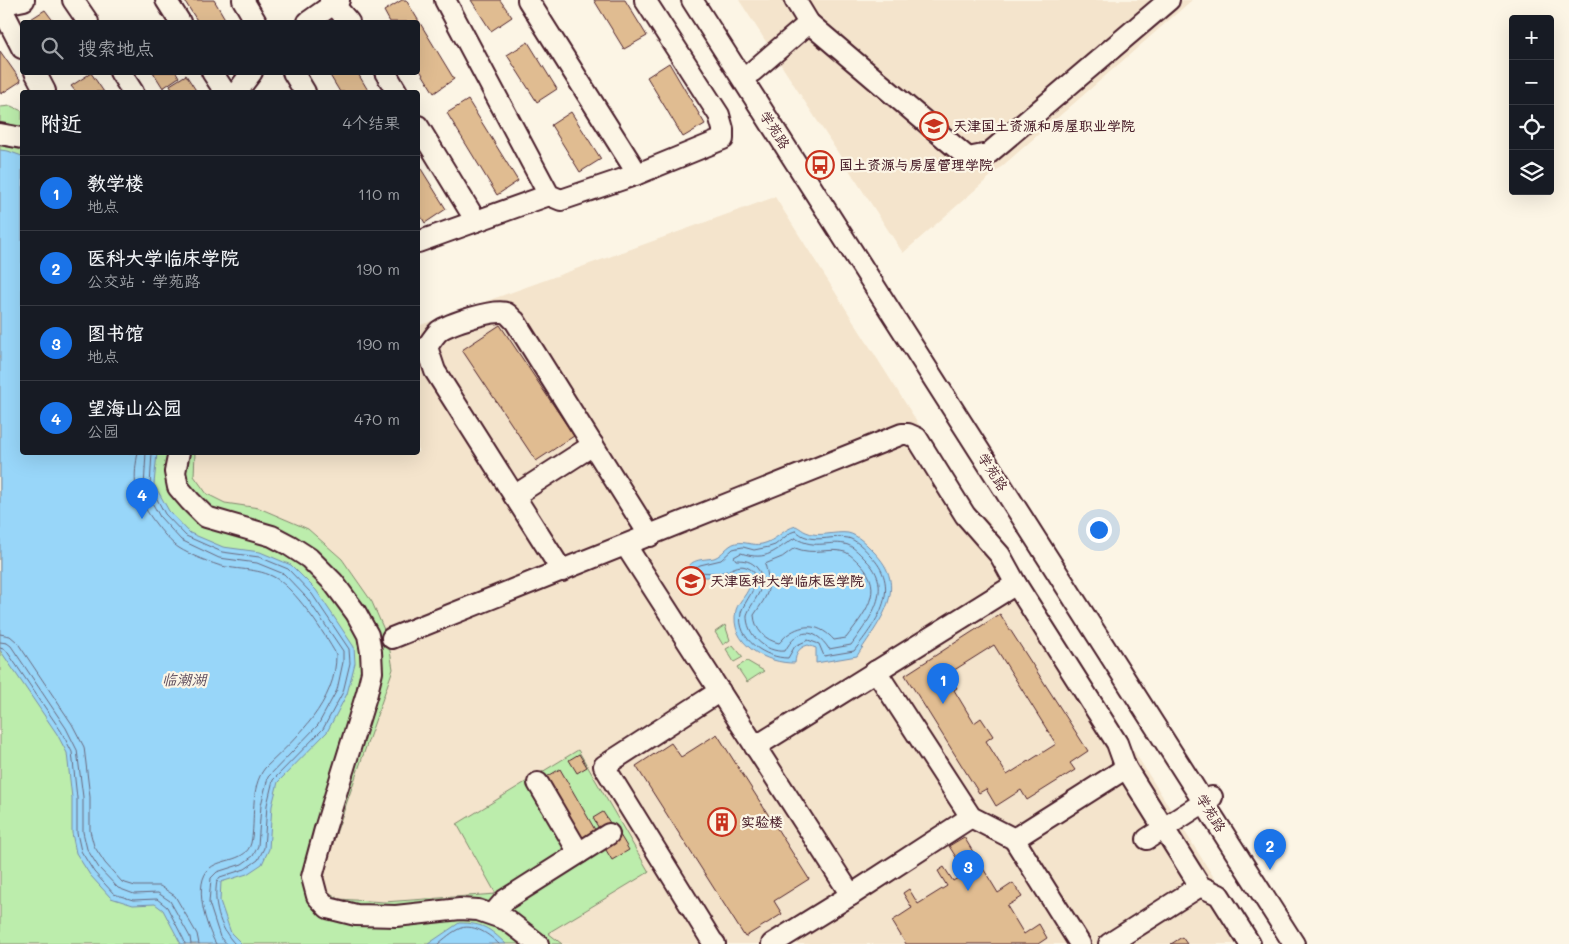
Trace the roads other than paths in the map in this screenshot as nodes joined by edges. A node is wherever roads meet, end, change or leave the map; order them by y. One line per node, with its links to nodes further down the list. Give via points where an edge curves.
1 (24, 0): 13 (street)
2 (73, 0): 14 (street)
3 (166, 0): 15 (street)
4 (243, 0): 16 (street)
5 (445, 0): 38 (street)
6 (528, 0): 37 (street, via 632,165)
7 (645, 0): 37 (street, via 719,115 723,140)
8 (692, 0): 54 (street, 学苑路)
9 (706, 0): 21 (street, 学苑路)
10 (795, 0): 19 (street)
11 (1169, 0): 19 (street, via 988,154 968,158)
12 (334, 2): 17 (street); 18 (street)
13 (0, 5): 20 (street)
14 (87, 20)
15 (179, 20)
16 (255, 20)
17 (311, 20)
18 (348, 20)
19 (809, 23): 21 (street)
20 (20, 44)
21 (752, 72): 54 (street, 学苑路, via 924,340)
22 (37, 75): 28 (street)
23 (122, 75): 29 (street)
24 (214, 75): 30 (street)
25 (250, 75): 31 (street)
26 (295, 75): 32 (street)
27 (387, 75): 33 (street)
28 (44, 90)
29 (132, 90)
30 (224, 90)
31 (238, 90)
32 (304, 90)
33 (396, 90)
34 (420, 129): 39 (street)
35 (0, 134): 36 (street)
36 (20, 138)
37 (635, 175): 38 (street, via 561,200)
38 (549, 195): 39 (street)
39 (476, 221): 40 (street)
40 (420, 241)
41 (593, 445): 43 (street); 43 (street, via 515,321 506,313 486,313 441,330 428,347 435,372); 44 (street)
42 (178, 455): 62 (street, via 175,472 178,487 190,501 206,516 272,536 309,558 333,582 368,635 372,672 312,877 316,896 328,908 356,915 396,916 460,909)
43 (514, 496): 46 (street)
44 (650, 536): 45 (street); 47 (street, via 908,434 917,438 965,515 1000,555)
45 (626, 546): 46 (street); 50 (street)
46 (562, 571): 48 (street)
47 (1016, 584): 49 (street); 52 (street, via 1117,743)
48 (392, 638)
49 (876, 671): 51 (street); 55 (street)
50 (720, 691): 51 (street); 64 (street, via 604,766)
51 (755, 747): 61 (street)
52 (1126, 768): 56 (street); 58 (street, via 1070,808)
53 (538, 783): 59 (street)
54 (1208, 799): 56 (street); 69 (street, 学苑路); 70 (street, 学苑路)
55 (971, 817): 58 (street); 61 (street)
56 (1155, 833): 60 (street)
57 (609, 834): 59 (street)
58 (1014, 839): 66 (street)
59 (579, 853): 62 (street, via 504,900)
60 (1200, 886): 67 (street, via 1140,918); 68 (street, via 1219,895)
61 (851, 895): 65 (street)
62 (493, 914): 63 (street, via 507,920)
63 (538, 944)
64 (716, 944)
65 (772, 944)
66 (1080, 944)
67 (1109, 944)
68 (1250, 944)
69 (1294, 944)
70 (1306, 944)

